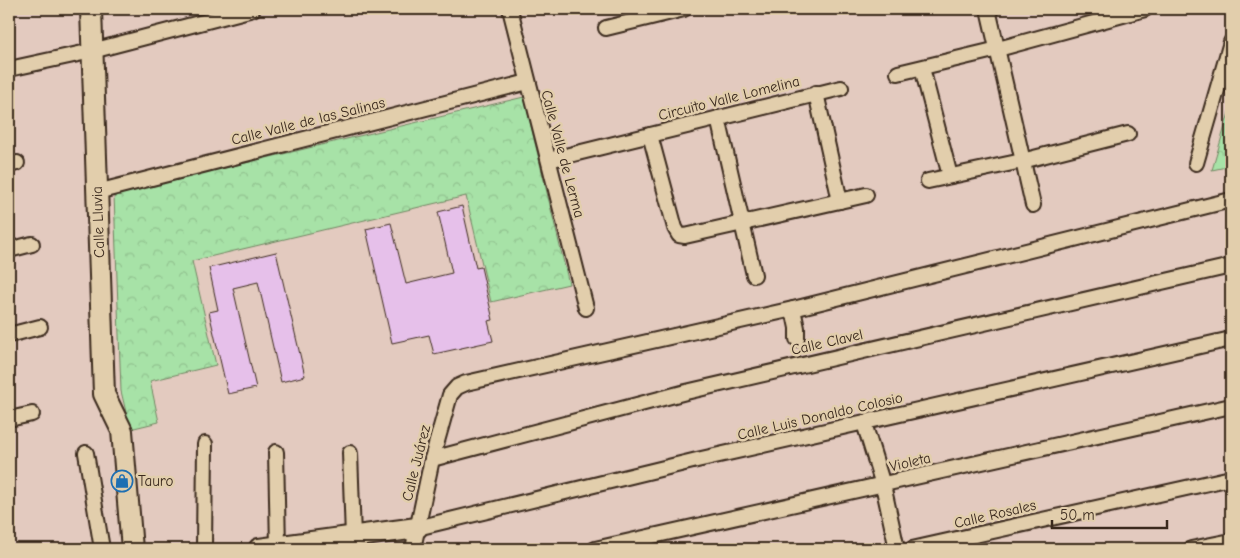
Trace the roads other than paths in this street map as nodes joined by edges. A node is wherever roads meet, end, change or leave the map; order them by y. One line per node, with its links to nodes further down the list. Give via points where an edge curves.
1 (91, 9): 11 (street, Calle Lluvia)
2 (252, 9): 11 (street)
3 (510, 9): 15 (street, Calle Valle de Lerma)
4 (684, 9): 7 (street)
5 (988, 9): 10 (street)
6 (1145, 9): 10 (street)
7 (635, 15): 8 (street)
8 (606, 28)
9 (1231, 42): 23 (street)
10 (998, 48): 12 (street); 22 (street)
11 (92, 51): 13 (street); 26 (street, Calle Lluvia)
12 (922, 68): 14 (street); 24 (street)
13 (9, 69)
14 (898, 73)
15 (528, 82): 21 (street, Calle Valle de Lerma); 26 (street, Calle Valle de las Salinas)
16 (841, 88): 17 (street, Circuito Valle Lomelina)
17 (816, 93): 18 (street, Circuito Valle Lomelina); 29 (street, Circuito Valle Lomelina)
18 (718, 118): 20 (street, Circuito Valle Lomelina); 31 (street)
19 (1128, 134): 22 (street)
20 (650, 135): 21 (street, Circuito Valle Lomelina); 31 (street, Circuito Valle Lomelina, via 678,235)
21 (549, 160): 36 (street, Calle Valle de Lerma)
22 (1022, 160): 24 (street); 30 (street)
23 (1196, 163)
24 (950, 176): 25 (street)
25 (928, 181)
26 (97, 192): 58 (street, Calle Lluvia, via 104,394 122,431)
27 (866, 195): 29 (street, Circuito Valle Lomelina)
28 (1231, 200): 37 (street)
29 (840, 201): 31 (street, Circuito Valle Lomelina)
30 (1033, 205)
31 (742, 224): 35 (street)
32 (32, 244): 33 (street)
33 (9, 250)
34 (1231, 266): 50 (street, Calle Clavel, via 686,392)
35 (754, 275)
36 (586, 308)
37 (793, 309): 40 (street); 50 (street, Calle Juárez, via 466,383 450,394)
38 (40, 327): 39 (street)
39 (9, 335)
40 (797, 338)
41 (1231, 339): 45 (street, Calle Luis Donaldo Colosio)
42 (1231, 406): 52 (street, Violeta)
43 (32, 414): 44 (street)
44 (9, 419)
45 (864, 423): 52 (street); 53 (street, Calle Luis Donaldo Colosio)
46 (206, 444): 59 (street)
47 (276, 452): 56 (street)
48 (86, 453): 57 (street)
49 (350, 453): 54 (street)
50 (432, 459): 53 (street, Calle Juárez)
51 (1231, 478): 63 (street, Calle Rosales)
52 (883, 484): 61 (street, Violeta); 62 (street)
53 (417, 528): 54 (street); 60 (street, Calle Juárez)
54 (353, 537): 56 (street)
55 (1231, 541): 64 (street)
56 (269, 548)
57 (102, 549)
58 (132, 549)
59 (204, 549)
60 (413, 549)
61 (596, 549)
62 (897, 549)
63 (912, 549)
64 (1191, 549)

